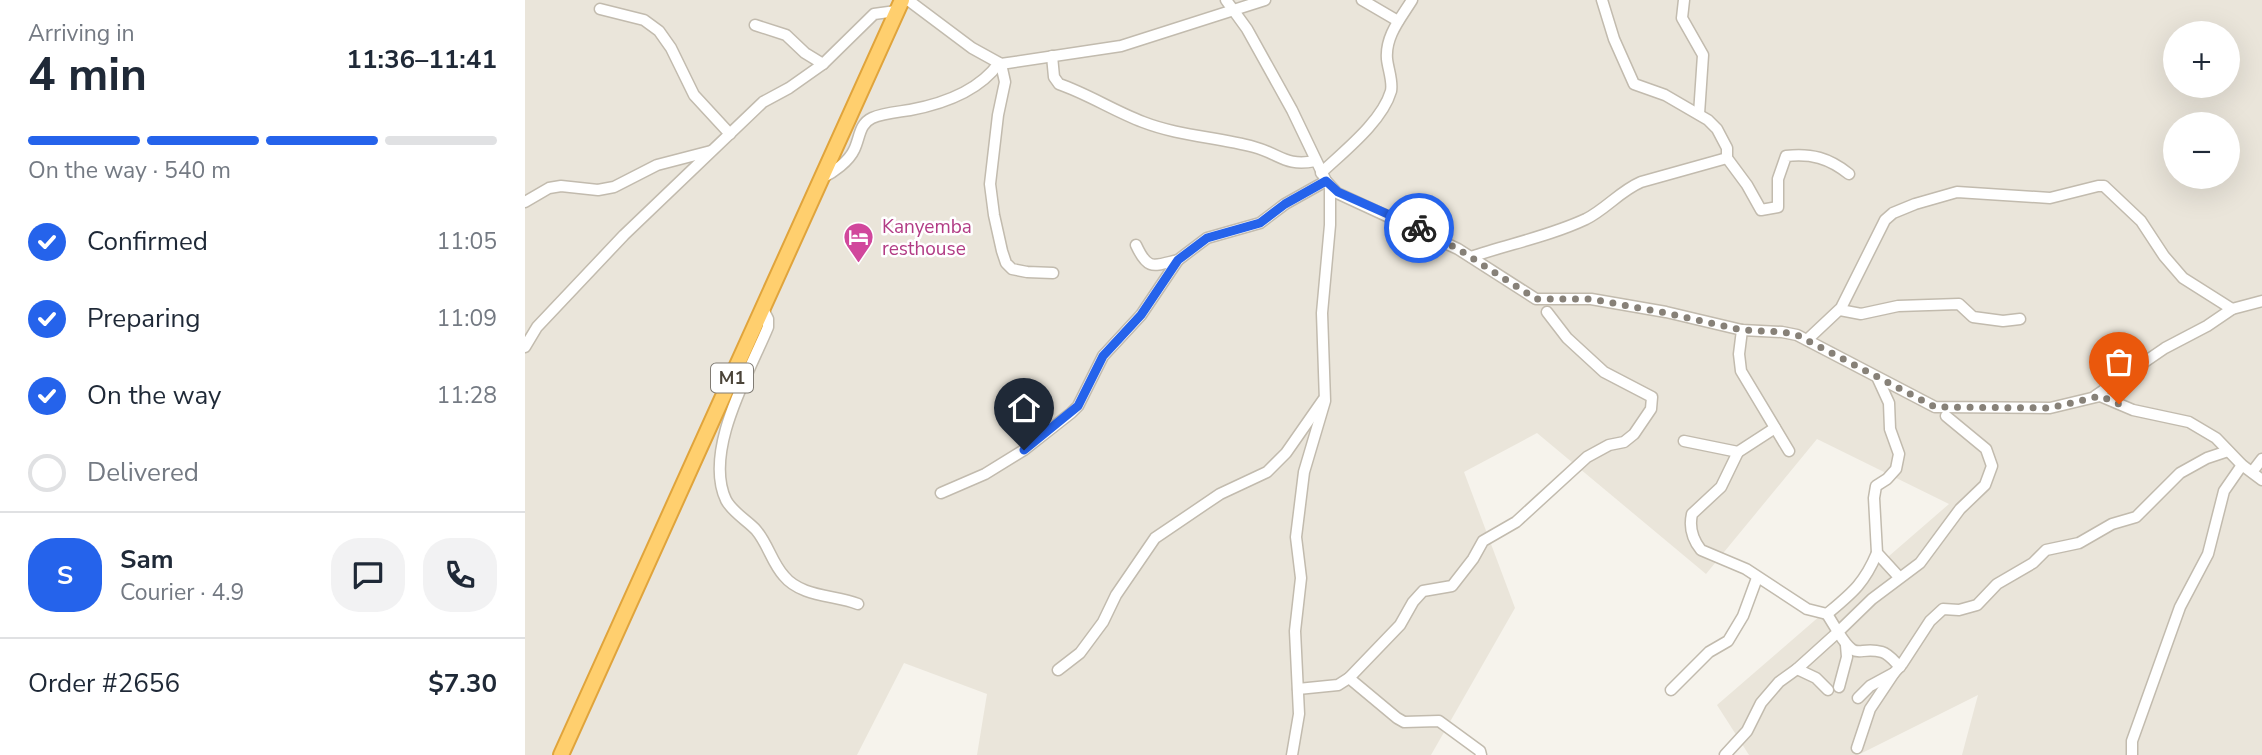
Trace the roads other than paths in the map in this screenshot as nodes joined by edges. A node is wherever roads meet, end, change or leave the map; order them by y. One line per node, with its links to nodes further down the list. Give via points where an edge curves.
1 (908, 0): 14 (street)
2 (1226, 0): 10 (street)
3 (1265, 0): 10 (street)
4 (1362, 0): 11 (street)
5 (1412, 0): 11 (street)
6 (1602, 0): 16 (street, via 1634,84)
7 (1684, 0): 16 (street, via 1682,18 1703,55)
8 (899, 5): 15 (street, via 874,14); 22 (highway, M1)
9 (600, 9): 17 (street, via 644,20 659,31 694,95)
10 (1234, 9): 13 (street, via 1121,46); 20 (street, via 1292,110)
11 (1398, 21): 23 (street, via 1387,53 1388,96)
12 (755, 25): 15 (street, via 786,36)
13 (1052, 56): 14 (street); 20 (street, via 1059,84 1142,122 1263,149 1294,164)
14 (1000, 63): 22 (street, via 957,95 870,119 852,154); 28 (street, via 1006,82 990,184 1002,251 1012,269)
15 (823, 64): 17 (street, via 763,102)
16 (1699, 114): 19 (street, via 1717,129)
17 (730, 134): 18 (street)
18 (711, 151): 24 (street, via 657,165 614,187 549,188); 37 (street, via 610,249 537,327)
19 (1727, 158): 21 (street, via 1761,211 1778,207 1778,179 1786,156 1806,153 1833,162); 26 (street, via 1641,182 1567,227)
20 (1315, 161): 23 (street)
21 (1849, 174)
22 (820, 178): 30 (highway, M1)
23 (1326, 180): 26 (street, via 1338,192); 27 (street, via 1260,223 1207,238); 39 (street, via 1330,225 1322,313)
24 (525, 202)
25 (1136, 245): 27 (street, via 1149,265)
26 (1471, 257): 35 (street, via 1536,299 1591,299)
27 (1178, 260): 51 (street, via 1141,315 1103,356 1071,413 1024,450)
28 (1053, 273)
29 (2262, 301): 31 (street)
30 (762, 307): 55 (street, via 768,327 722,440 726,500 765,541 786,579 813,593); 67 (highway, M1)
31 (2232, 309): 32 (street, via 2183,278 2141,221 2100,185 2050,198 1957,192 1893,213 1880,226); 40 (street)
32 (1840, 310): 34 (street, via 1861,314 1898,306 1959,304 1973,317); 36 (street)
33 (1547, 312): 62 (street, via 1604,372 1652,397 1651,409 1624,442 1587,457 1516,522 1483,541 1452,586 1423,591 1400,625)
34 (2020, 319)
35 (1742, 330): 36 (street, via 1782,332); 42 (street, via 1741,371)
36 (1808, 340): 38 (street)
37 (525, 347)
38 (1878, 378): 40 (street, via 1929,405 1942,407 2050,408); 52 (street, via 1899,454 1896,469 1876,486)
39 (1325, 396): 60 (street, via 1286,453 1267,472 1220,494 1154,538 1103,622 1080,653); 63 (street, via 1304,472 1297,528 1301,578 1295,631)
40 (2095, 396): 45 (street, via 2152,416 2195,424)
41 (1946, 415): 53 (street, via 1986,449 1990,473 1929,553)
42 (1775, 428): 44 (street); 46 (street)
43 (1684, 441): 46 (street)
44 (1790, 451)
45 (2228, 451): 48 (street); 61 (street, via 2180,472 2136,517 2079,542 2046,550 1997,584 1977,605 1943,609)
46 (1738, 452): 54 (street, via 1721,487 1692,514 1691,528 1701,550)
47 (2262, 459): 49 (street)
48 (2242, 465): 49 (street); 71 (street, via 2224,491 2208,554 2180,607 2132,741)
49 (2252, 471): 50 (street)
50 (2262, 480)
51 (941, 493)
52 (1877, 554): 53 (street); 56 (street, via 1868,575)
53 (1899, 577): 57 (street)
54 (1757, 578): 56 (street, via 1807,609); 64 (street, via 1728,640 1709,652)
55 (858, 604)
56 (1828, 614): 57 (street)
57 (1837, 632): 58 (street); 59 (street)
58 (1846, 645): 59 (street, via 1847,657 1834,689); 61 (street, via 1858,653 1887,654)
59 (1797, 669): 70 (street, via 1761,703 1747,731)
60 (1058, 670)
61 (1897, 670): 65 (street, via 1875,681); 66 (street, via 1870,709)
62 (1349, 678): 63 (street, via 1338,685); 69 (street, via 1397,718 1439,721)
63 (1298, 689): 68 (street)
64 (1671, 690)
65 (1858, 698)
66 (1857, 748)
67 (561, 755)
68 (1292, 755)
69 (1481, 755)
70 (1725, 755)
71 (2132, 755)

